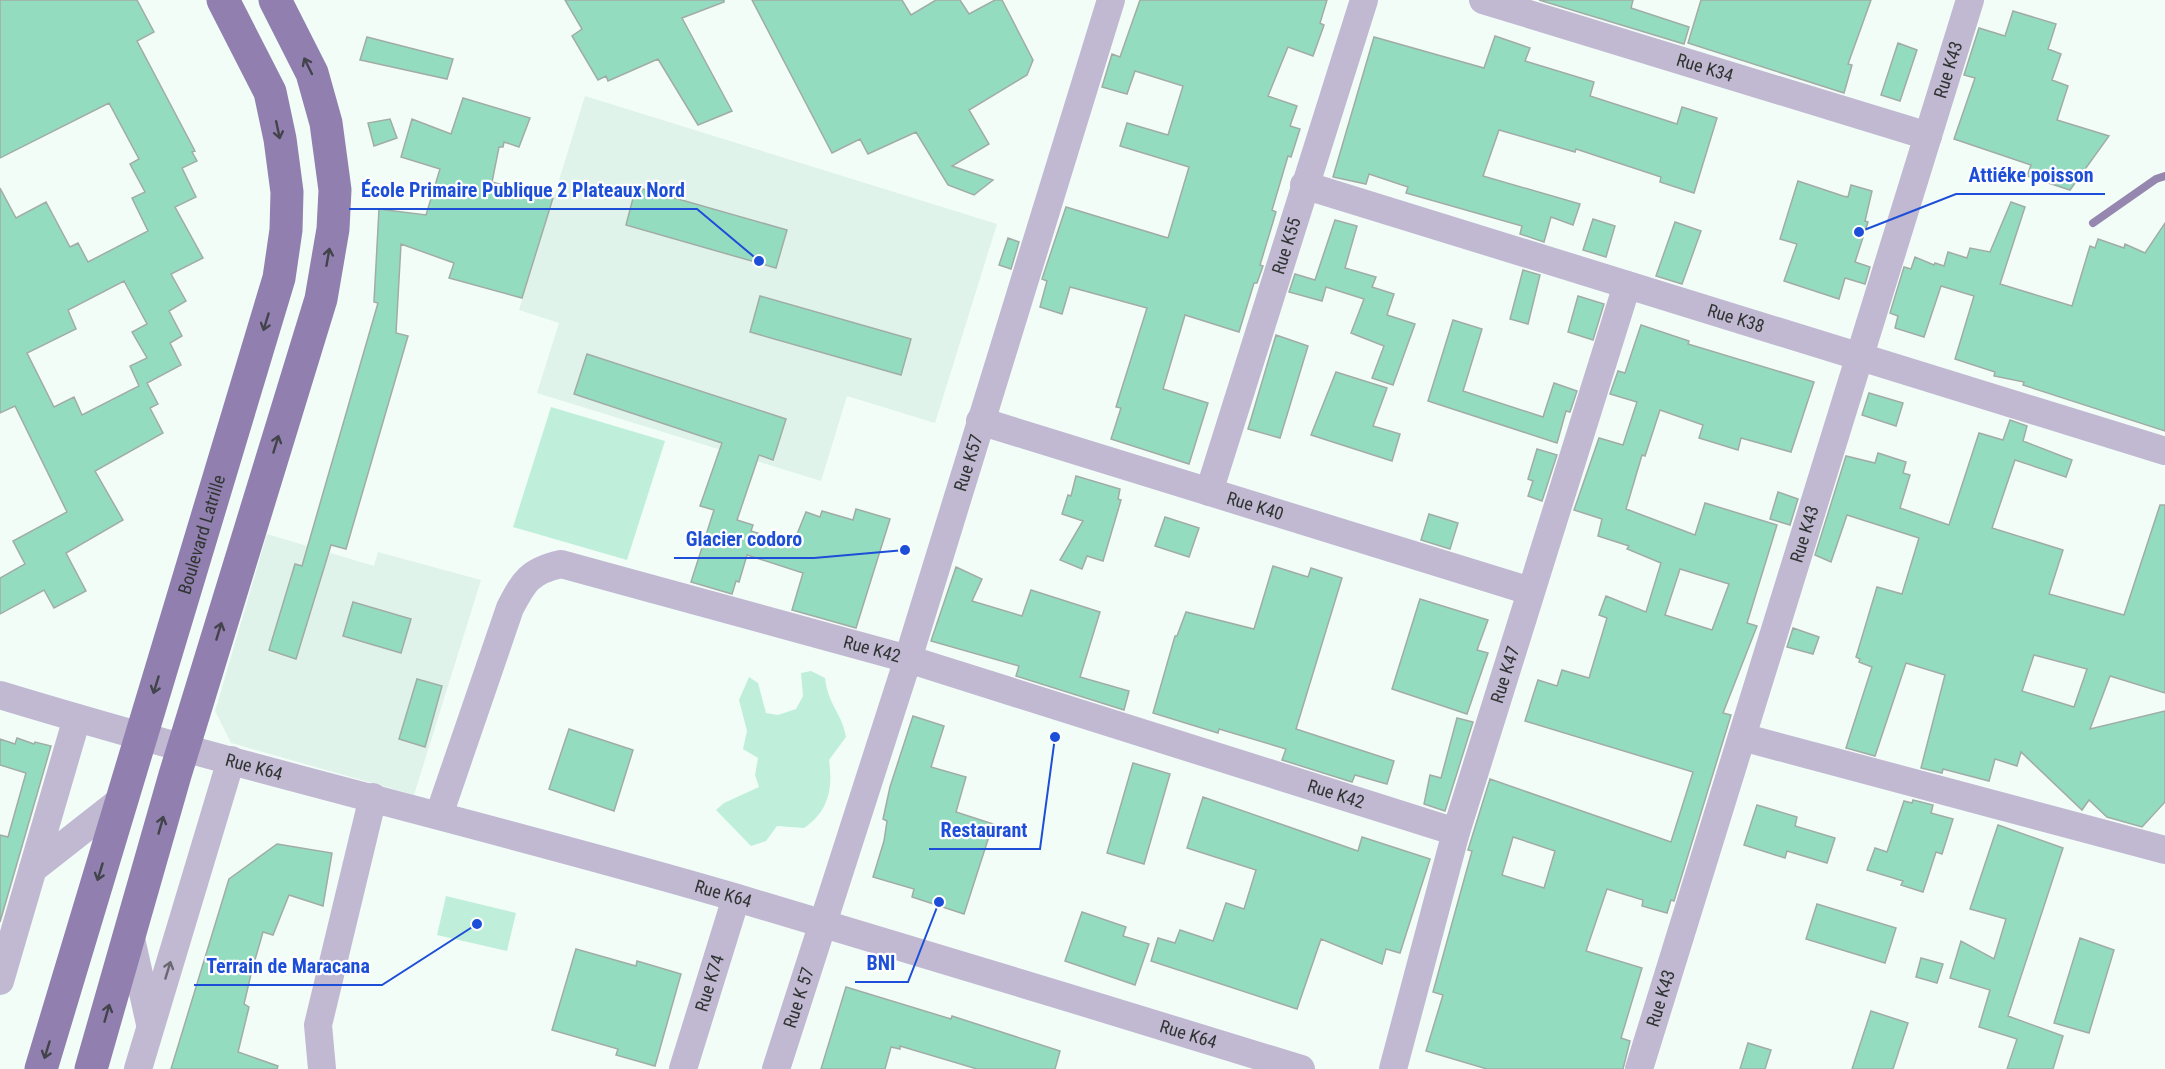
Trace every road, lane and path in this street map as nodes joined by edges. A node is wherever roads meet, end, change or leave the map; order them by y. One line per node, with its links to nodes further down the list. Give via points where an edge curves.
1 (223, 0): 18 (main road, Boulevard Latrille, one-way to 18, via 270,92 287,192 286,230 279,278)
2 (275, 0): 20 (main road, one-way to 2, via 321,298 333,229 335,190 326,123 312,73)
3 (1364, 0): 8 (street, Rue K55)
4 (1483, 0): 7 (street, Rue K34)
5 (1970, 0): 7 (street, Rue K43)
6 (1109, 1): 11 (street, Rue K57)
7 (1929, 136): 10 (street, Rue K43)
8 (1304, 185): 9 (street, Rue K38); 13 (street, Rue K55)
9 (1627, 285): 10 (street, Rue K38); 14 (street, Rue K47)
10 (1859, 356): 12 (street, Rue K38); 19 (street, Rue K43)
11 (980, 421): 13 (street, Rue K40); 15 (street, Rue K57)
12 (2165, 451)
13 (1209, 492): 14 (street, Rue K40)
14 (1530, 591): 25 (street, Rue K47)
15 (908, 659): 24 (street, Rue K42, via 561,564 540,569 522,584 510,608); 25 (street, Rue K42); 29 (street, Rue K57)
16 (0, 695): 17 (street, Rue K64)
17 (77, 718): 18 (street, Rue K64); 27 (street)
18 (140, 735): 20 (street, Rue K64); 23 (main road, Boulevard Latrille)
19 (1742, 737): 26 (street); 41 (street, Rue K43)
20 (184, 746): 21 (street, Rue K64); 30 (main road, one-way to 20)
21 (231, 760): 22 (street, Rue K64); 32 (street, one-way to 21)
22 (373, 797): 24 (street, Rue K64); 36 (street, via 318,1025)
23 (121, 800): 27 (street); 33 (main road, Boulevard Latrille, one-way to 33)
24 (439, 815): 28 (street, Rue K64)
25 (1456, 832): 40 (street, Rue K47)
26 (2165, 850)
27 (33, 869): 31 (street)
28 (736, 898): 29 (street, Rue K64); 37 (street, Rue K74)
29 (822, 925): 38 (street, Rue K 57); 39 (street, Rue K64)
30 (130, 934): 32 (street); 34 (main road, one-way to 30)
31 (0, 981)
32 (151, 1026): 35 (street)
33 (41, 1069)
34 (91, 1069)
35 (138, 1069)
36 (322, 1069)
37 (683, 1069)
38 (776, 1069)
39 (1301, 1069)
40 (1393, 1069)
41 (1640, 1069)

